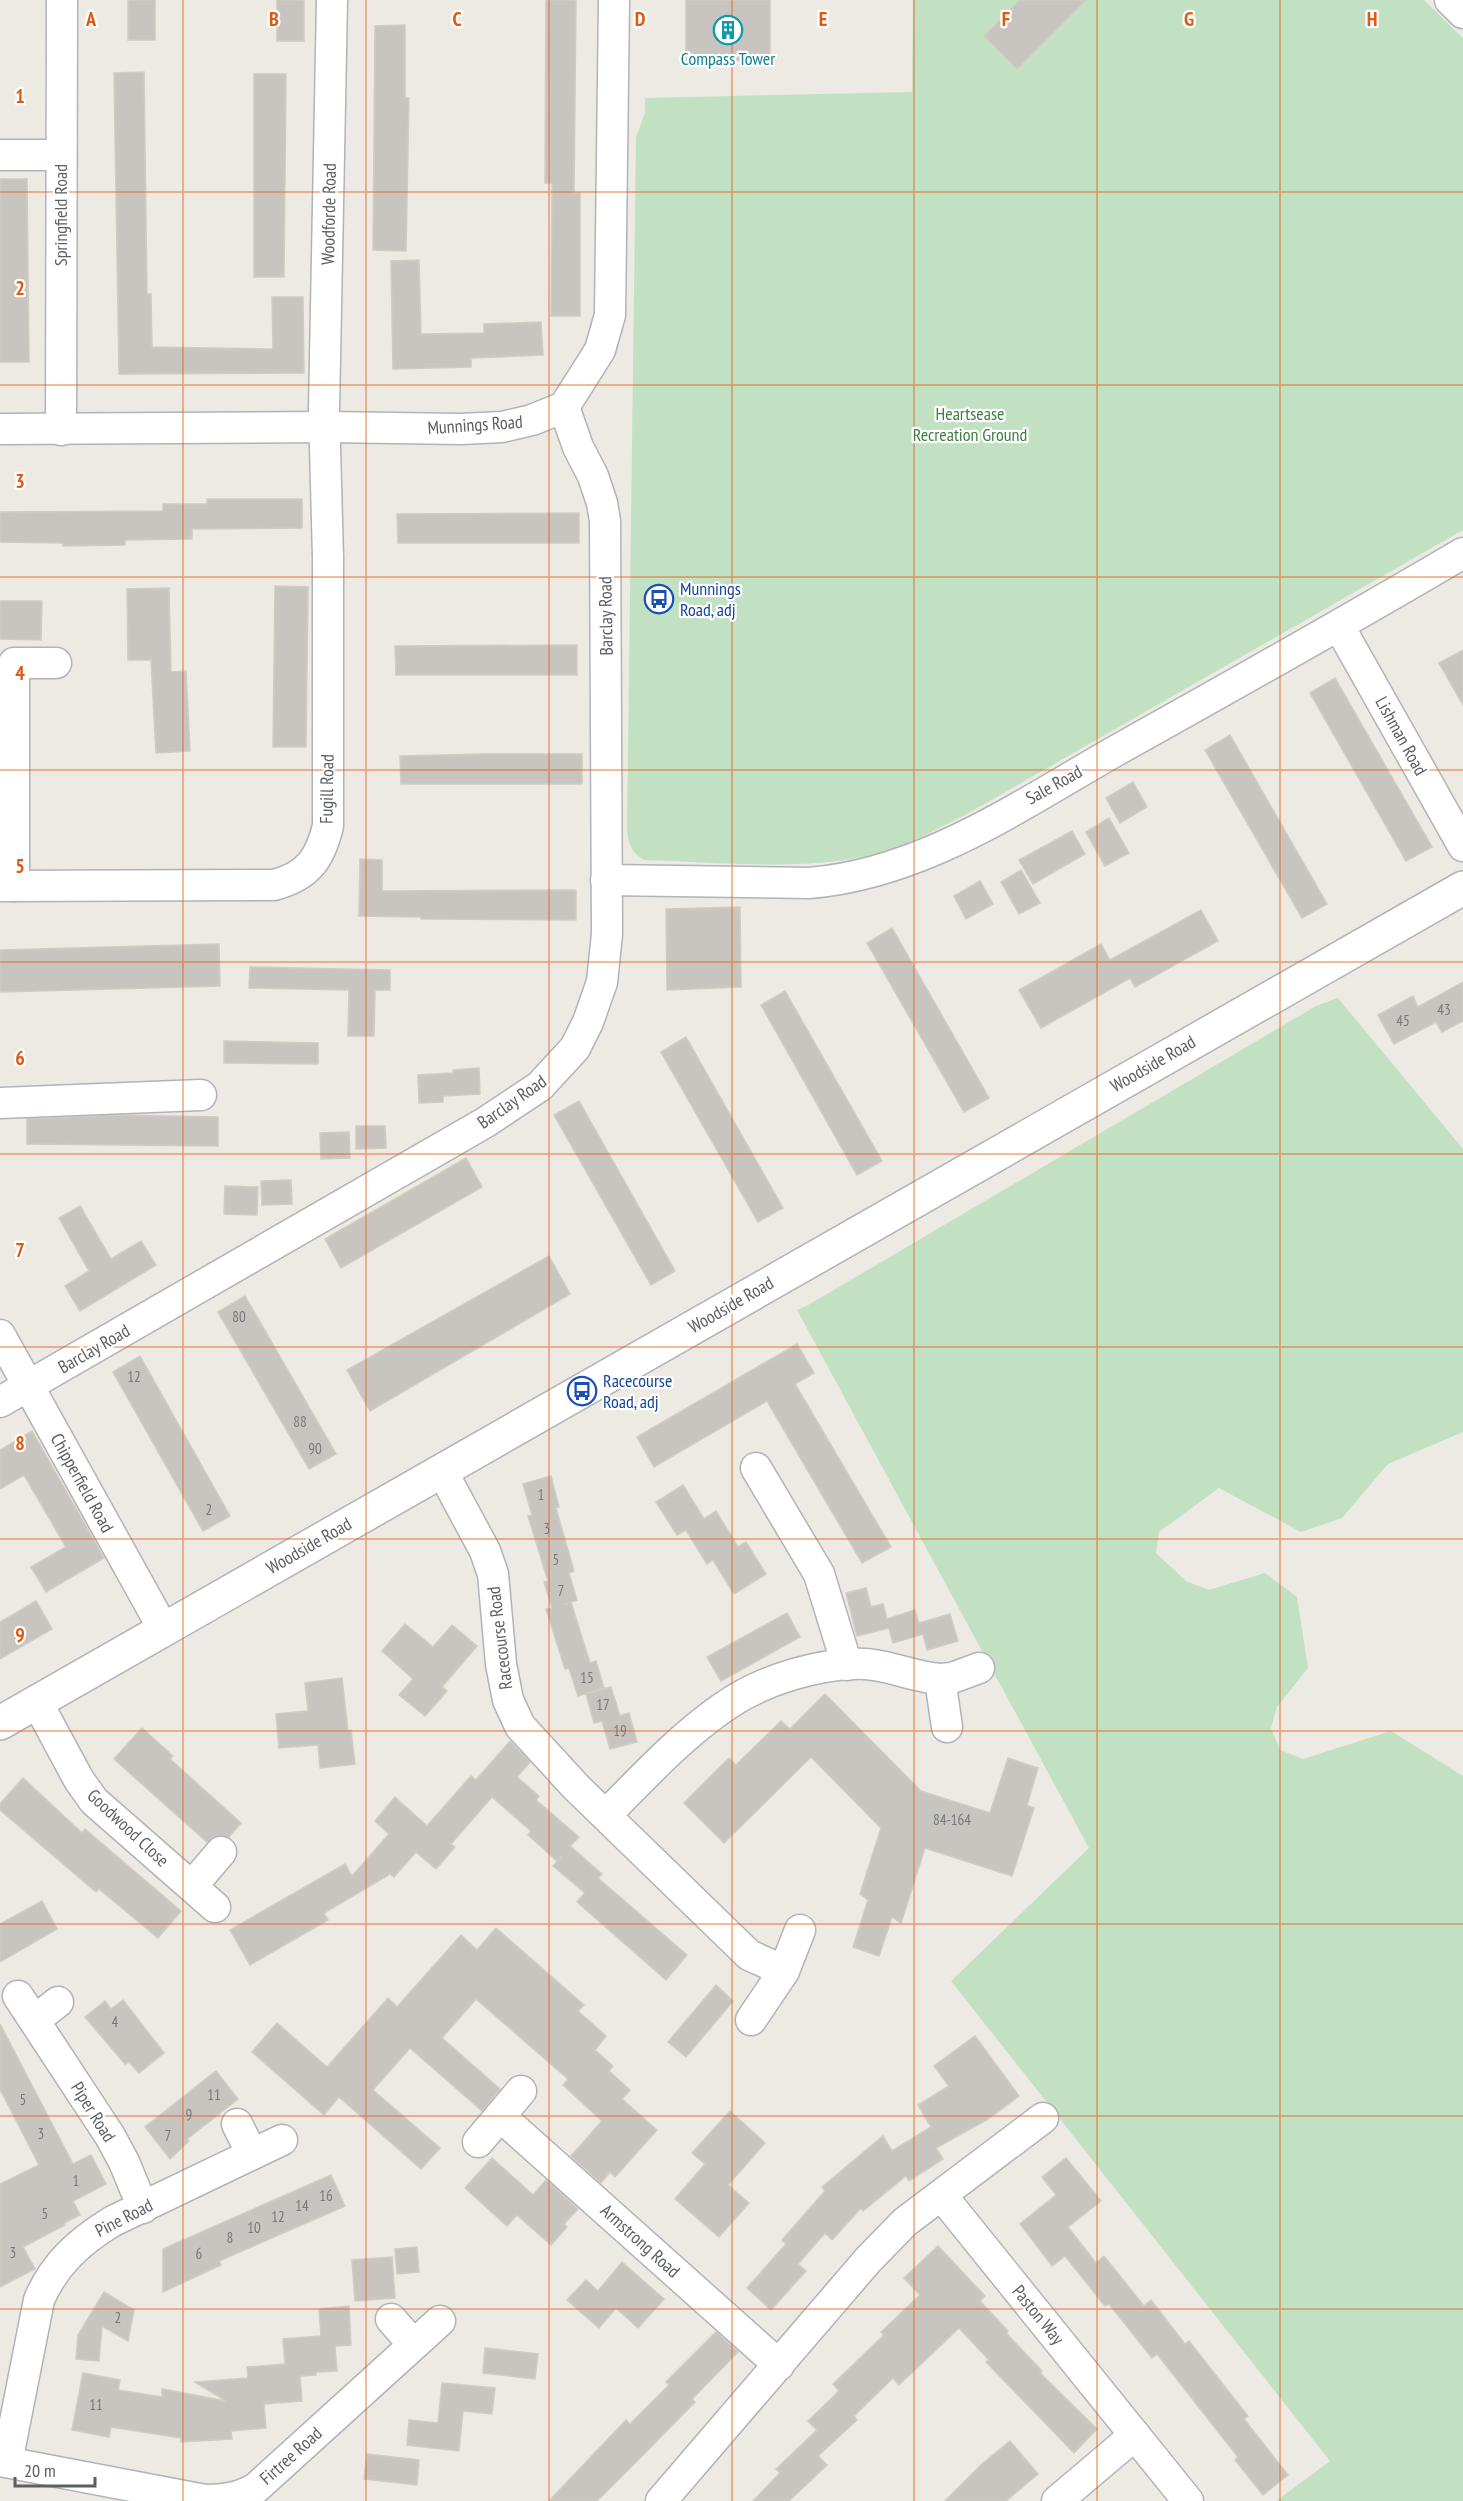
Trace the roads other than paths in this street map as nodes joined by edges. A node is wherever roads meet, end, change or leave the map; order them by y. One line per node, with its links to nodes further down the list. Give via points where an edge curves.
1 (62, 0): 6 (street, Springfield Road)
2 (332, 0): 9 (street, Woodforde Road)
3 (614, 0): 8 (street, via 610,315 600,350)
4 (1450, 0): 5 (street)
5 (1463, 13)
6 (60, 154): 7 (street); 11 (street, Springfield Road)
7 (0, 155)
8 (564, 407): 9 (street, Munnings Road, via 502,427); 17 (street, Barclay Road, via 593,476 605,521)
9 (326, 427): 11 (street, Munnings Road); 18 (street, Fugill Road, via 328,826 315,860 290,881 274,885)
10 (0, 429): 11 (street, Munnings Road)
11 (61, 430)
12 (1463, 553): 13 (street, Sale Road)
13 (1339, 626): 16 (street, Lishman Road); 17 (street, Sale Road, via 915,860 842,880 809,883)
14 (7, 663): 15 (street); 18 (street)
15 (56, 663)
16 (1463, 846)
17 (606, 880): 23 (street, Barclay Road, via 607,934 602,982 575,1048 540,1086 486,1122)
18 (7, 886)
19 (1463, 888): 26 (street, Woodside Road)
20 (201, 1095): 21 (street)
21 (0, 1102)
22 (0, 1335): 23 (street, Chipperfield Road)
23 (28, 1386): 24 (street, Barclay Road); 27 (street, Chipperfield Road)
24 (0, 1402)
25 (756, 1468): 28 (street, via 819,1574)
26 (442, 1471): 27 (street, Woodside Road); 34 (street, Racecourse Road, via 485,1551 493,1575 501,1664 516,1718)
27 (164, 1630): 31 (street, Woodside Road)
28 (846, 1665): 30 (street, via 890,1668); 34 (street, via 775,1681 736,1699 689,1736)
29 (979, 1668): 30 (street)
30 (940, 1679): 33 (street)
31 (37, 1702): 32 (street, Woodside Road); 36 (street, Goodwood Close, via 94,1801)
32 (0, 1723)
33 (948, 1727)
34 (606, 1815): 39 (street, Racecourse Road, via 749,1955)
35 (220, 1852): 36 (street)
36 (192, 1886): 37 (street, Goodwood Close)
37 (215, 1907)
38 (800, 1930): 39 (street)
39 (783, 1971): 41 (street)
40 (58, 2002): 50 (street, Piper Road, via 26,2008 110,2136)
41 (751, 2020)
42 (521, 2091): 43 (street)
43 (500, 2116): 47 (street); 54 (street, Armstrong Road)
44 (1043, 2118): 49 (street)
45 (237, 2124): 48 (street)
46 (282, 2139): 48 (street, Pine Road)
47 (478, 2142)
48 (252, 2154): 50 (street, Pine Road)
49 (942, 2196): 54 (street, via 905,2222 868,2260); 55 (street, Paston Way)
50 (142, 2208): 56 (street, Pine Road, via 88,2236 48,2280 39,2300)
51 (391, 2319): 53 (street)
52 (440, 2321): 53 (street, Firtree Road)
53 (413, 2344): 56 (street, Firtree Road, via 256,2488 241,2497 205,2500)
54 (780, 2365): 57 (street)
55 (1135, 2434): 58 (street); 59 (street, Paston Way)
56 (3, 2461)
57 (661, 2501)
58 (1058, 2501)
59 (1188, 2501)

